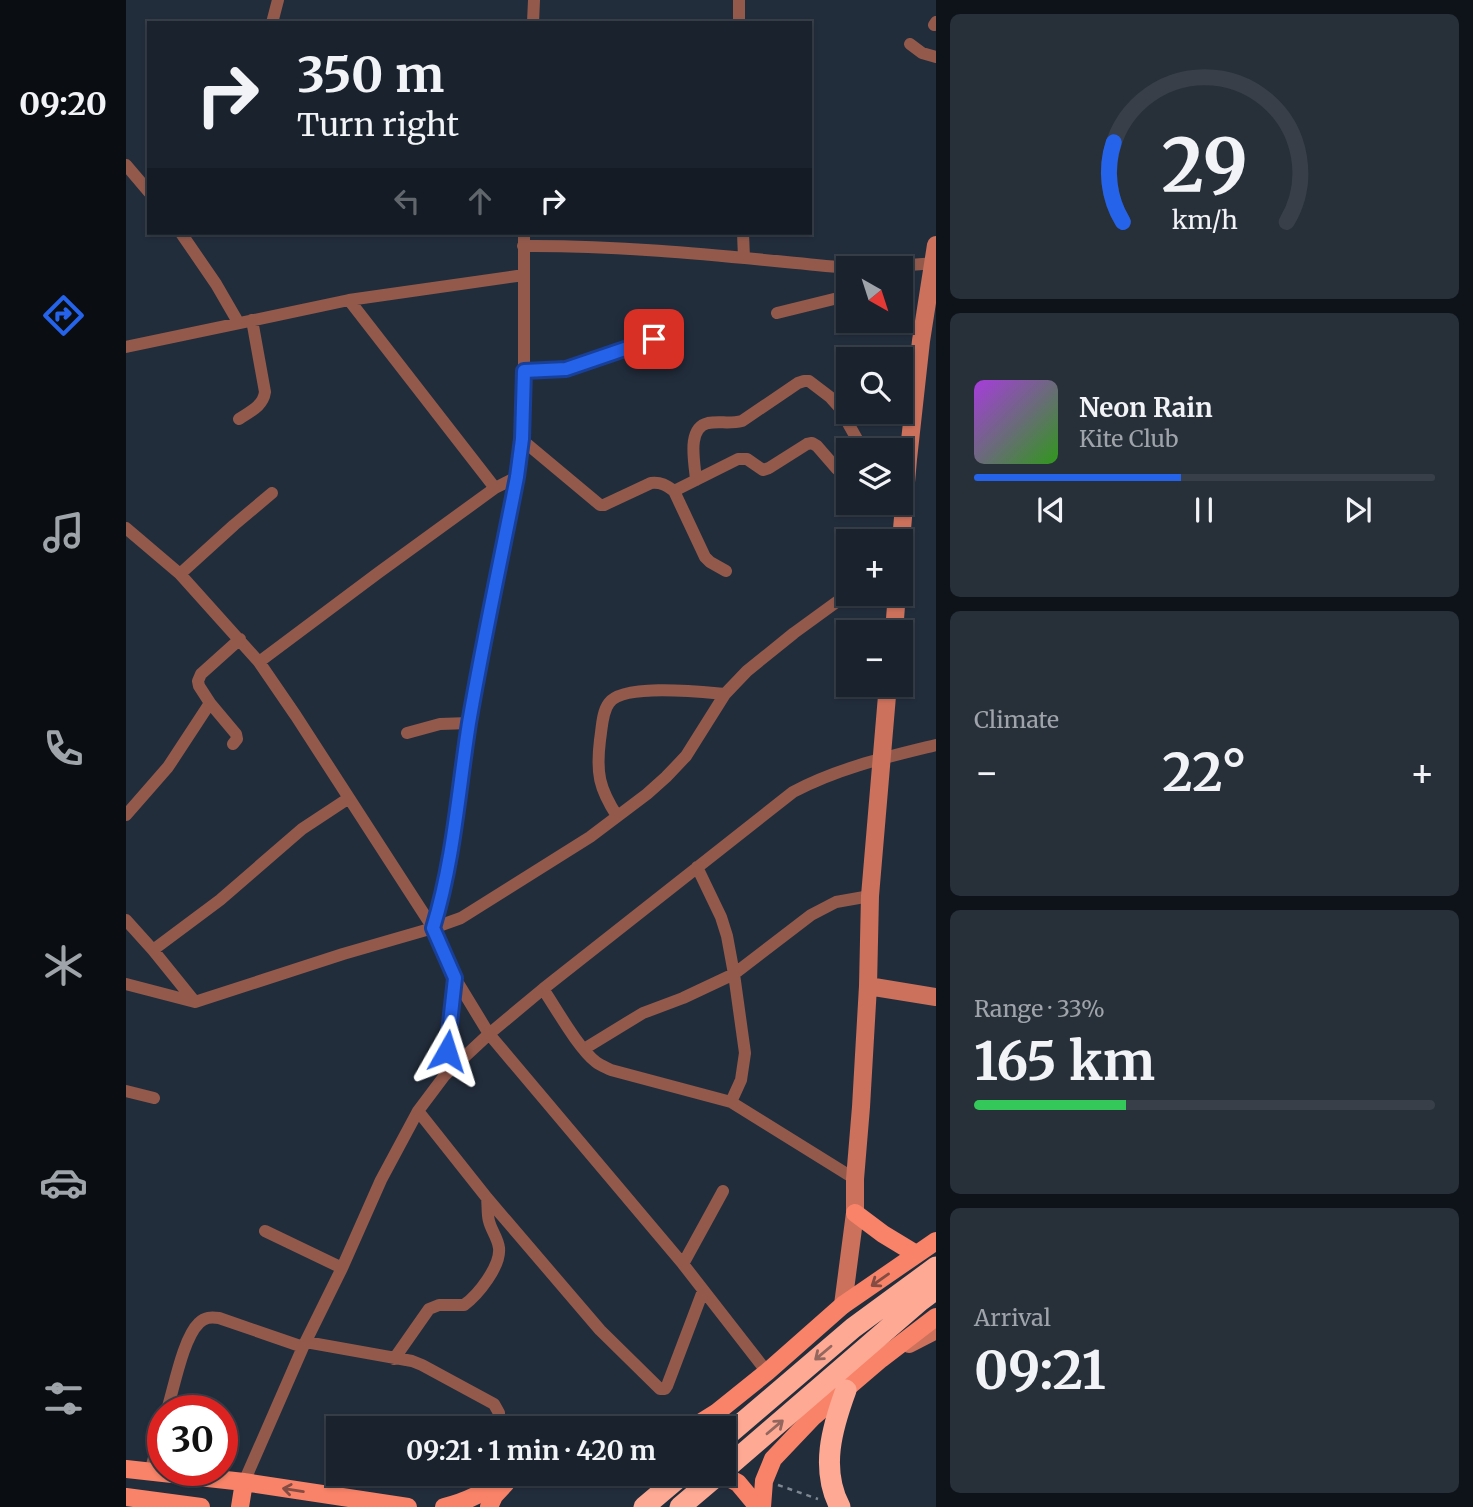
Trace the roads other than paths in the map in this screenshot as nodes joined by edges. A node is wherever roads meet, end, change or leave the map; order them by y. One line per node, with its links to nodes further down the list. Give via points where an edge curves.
1 (278, 0): 4 (street)
2 (534, 0): 5 (street)
3 (739, 0): 6 (street)
4 (273, 21)
5 (533, 21)
6 (739, 21)
7 (910, 44): 8 (street)
8 (936, 57)
9 (126, 165): 10 (street)
10 (147, 190)
11 (182, 235): 23 (street)
12 (743, 235): 15 (street)
13 (524, 239): 15 (street); 18 (street)
14 (935, 257): 16 (street); 29 (main road)
15 (744, 258): 17 (street)
16 (914, 261)
17 (836, 267)
18 (524, 275): 20 (street); 26 (street)
19 (836, 298): 21 (street)
20 (349, 300): 22 (street); 34 (street)
21 (777, 313)
22 (252, 320): 23 (street); 27 (street, via 264,400)
23 (238, 322): 25 (street)
24 (677, 337): 26 (street, via 654,339 566,369)
25 (126, 347)
26 (524, 371): 30 (street)
27 (239, 419)
28 (856, 438): 33 (street, via 839,407 804,381 742,421 701,426 693,438)
29 (907, 438)
30 (522, 439): 32 (street); 35 (street, via 600,505 651,483 659,482)
31 (836, 468): 33 (street, via 812,443 763,470 743,458)
32 (517, 477): 34 (street); 46 (street)
33 (696, 480): 35 (street)
34 (495, 488): 42 (street)
35 (674, 491): 38 (street, via 705,557)
36 (272, 493): 39 (street)
37 (126, 528): 39 (street)
38 (726, 571)
39 (180, 574): 41 (street)
40 (836, 602): 43 (street, via 756,663)
41 (240, 639): 42 (street); 45 (street, via 201,674 199,686)
42 (259, 663): 51 (street)
43 (725, 694): 53 (street, via 686,756); 53 (street, via 635,691 609,702 598,755 599,781)
44 (887, 697): 50 (main road)
45 (209, 703): 48 (street, via 236,734); 52 (street, via 168,767)
46 (469, 723): 47 (street, via 440,724); 57 (street, via 452,852)
47 (407, 733)
48 (233, 744)
49 (936, 745): 50 (street)
50 (881, 758): 54 (street, via 793,792); 55 (main road)
51 (349, 798): 57 (street); 58 (street, via 302,829)
52 (126, 815)
53 (617, 817): 57 (street, via 461,918)
54 (697, 867): 59 (street, via 721,917); 63 (street)
55 (870, 895): 59 (street, via 836,902 811,915); 62 (main road)
56 (126, 920): 58 (street)
57 (433, 928): 60 (street); 65 (street)
58 (153, 950): 65 (street)
59 (734, 974): 67 (street, via 643,1013); 71 (street, via 745,1053 741,1080)
60 (455, 978): 66 (street); 68 (street)
61 (126, 984): 65 (street)
62 (868, 986): 64 (main road); 73 (main road)
63 (543, 989): 66 (street); 67 (street)
64 (936, 997)
65 (195, 1002)
66 (489, 1034): 68 (street); 80 (street)
67 (584, 1049): 71 (street, via 611,1070)
68 (445, 1075): 72 (street)
69 (126, 1091): 70 (street)
70 (154, 1098)
71 (731, 1102): 73 (street)
72 (418, 1111): 75 (street); 82 (street)
73 (855, 1179): 76 (main road)
74 (723, 1191): 80 (street)
75 (487, 1198): 84 (street, via 600,1330 660,1389 666,1389); 89 (street, via 489,1222 499,1248 489,1276 464,1305 429,1309)
76 (855, 1213): 79 (main road); 85 (main road)
77 (265, 1231): 82 (street)
78 (936, 1241): 79 (main road)
79 (916, 1254): 85 (main road, one-way to 85)
80 (683, 1264): 84 (street)
81 (936, 1267): 96 (highway, one-way to 96, via 853,1328)
82 (342, 1268): 88 (street)
83 (936, 1290): 97 (highway, one-way to 83)
84 (703, 1291): 91 (street)
85 (843, 1305): 91 (main road)
86 (936, 1317): 90 (main road)
87 (936, 1330): 90 (main road)
88 (305, 1344): 89 (street); 93 (street, via 209,1317 192,1331); 101 (street)
89 (394, 1359): 94 (street, via 422,1365 494,1405)
90 (881, 1359): 92 (main road)
91 (767, 1371): 95 (main road)
92 (846, 1390): 108 (highway, via 828,1463); 116 (main road, via 773,1459)
93 (171, 1395)
94 (498, 1416)
95 (711, 1416)
96 (736, 1428)
97 (736, 1465)
98 (126, 1469): 99 (main road)
99 (147, 1472)
100 (238, 1481): 101 (main road)
101 (244, 1482): 110 (main road); 111 (main road, one-way to 101)
102 (736, 1485): 116 (main road)
103 (493, 1486): 112 (main road)
104 (504, 1486): 113 (main road)
105 (669, 1486): 114 (highway)
106 (710, 1486): 115 (highway)
107 (126, 1497): 109 (main road)
108 (834, 1505)
109 (201, 1507)
110 (240, 1507)
111 (408, 1507)
112 (444, 1507)
113 (489, 1507)
114 (644, 1507)
115 (680, 1507)
116 (760, 1507)

